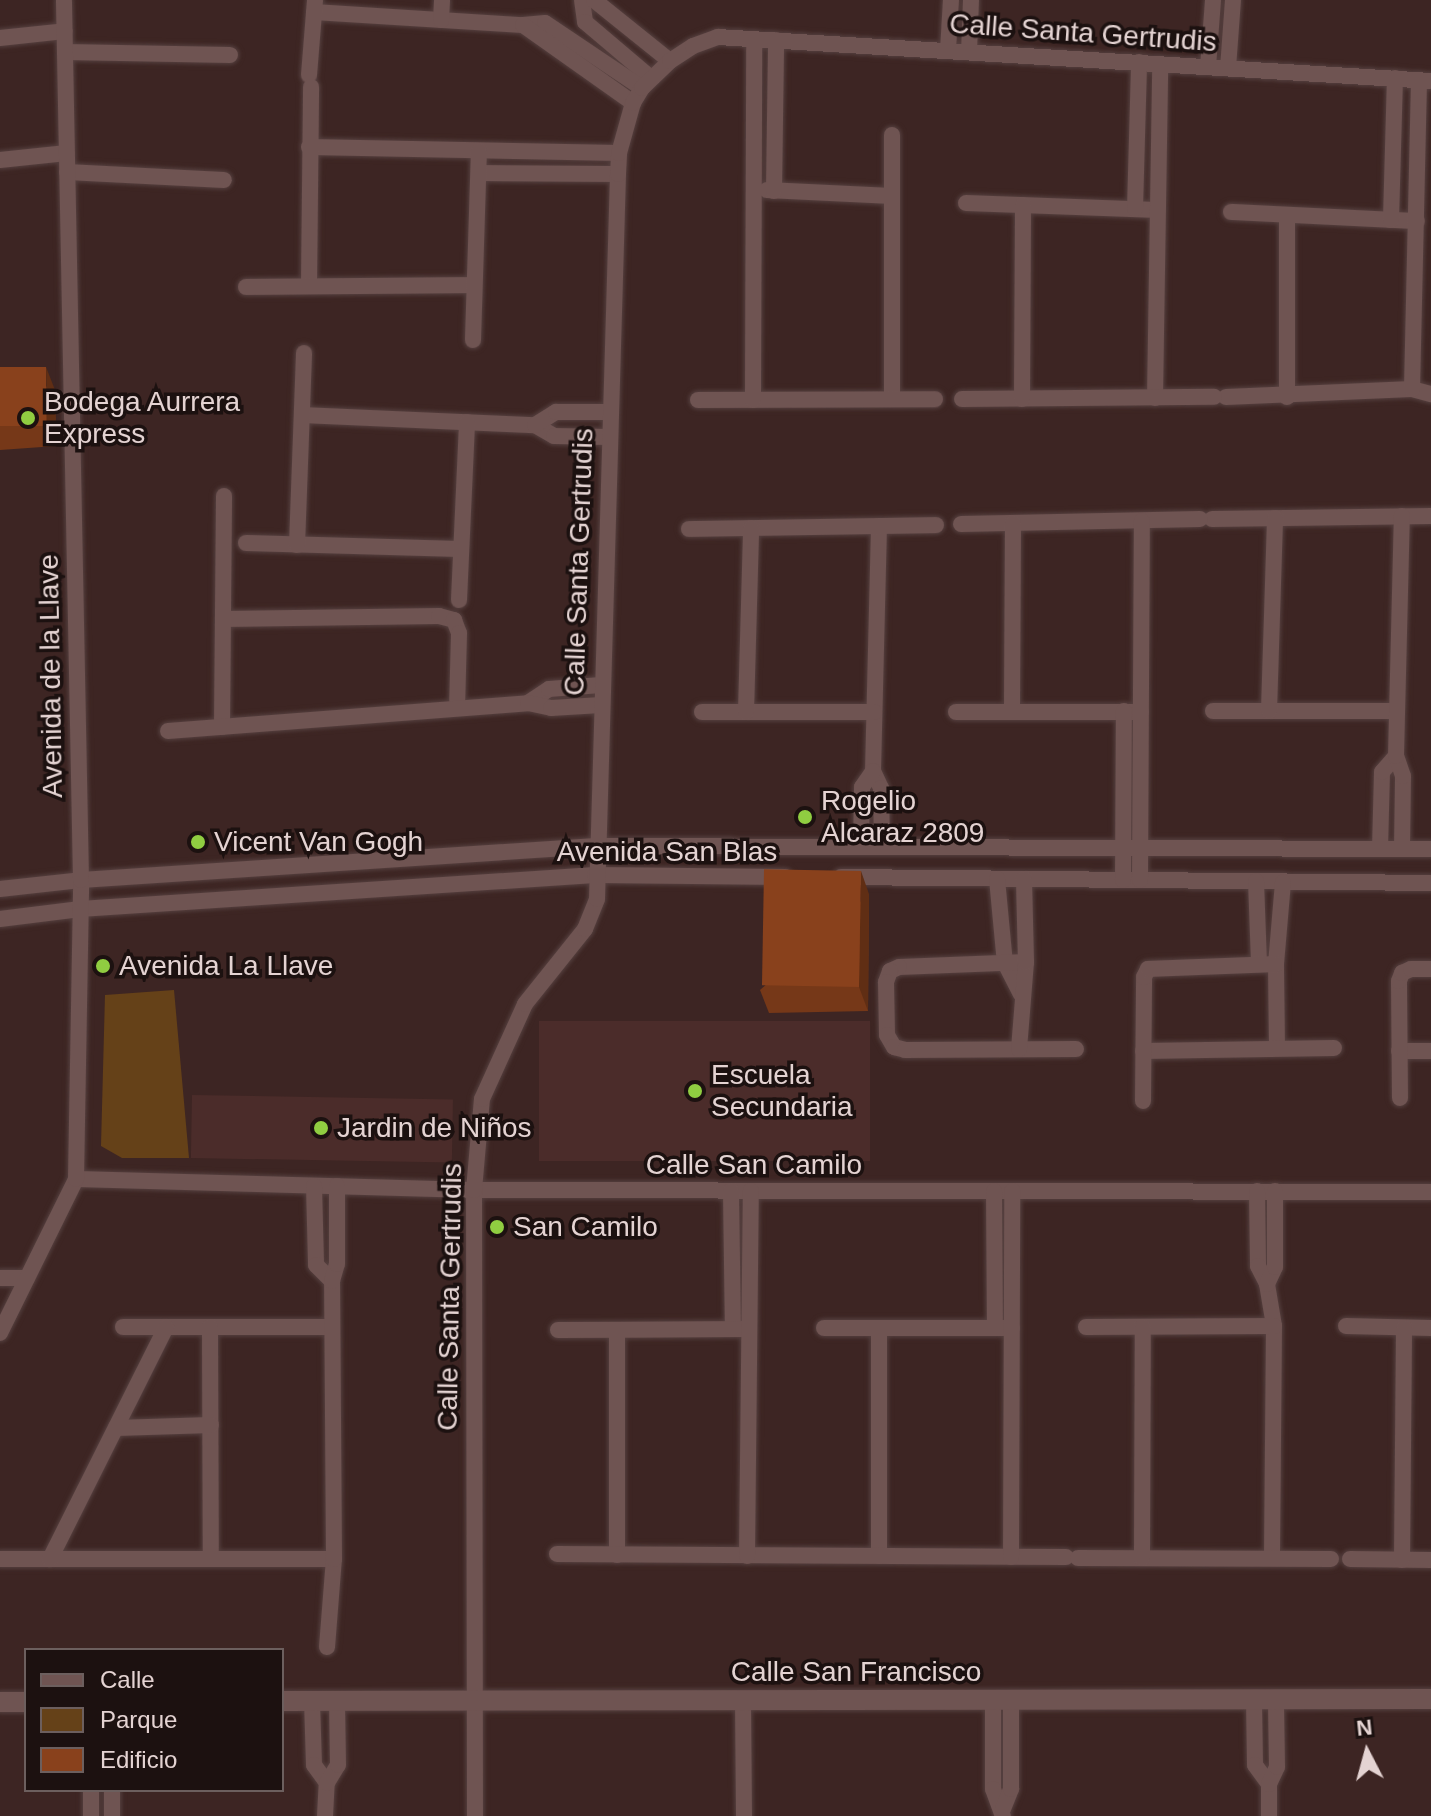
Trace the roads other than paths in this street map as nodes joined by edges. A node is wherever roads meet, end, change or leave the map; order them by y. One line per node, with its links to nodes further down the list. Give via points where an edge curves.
1 (64, 0): 12 (street, Avenida de la Llave)
2 (442, 0): 10 (street)
3 (582, 0): 27 (street, via 585,22)
4 (594, 0): 20 (street)
5 (951, 0): 16 (street)
6 (971, 0): 18 (street)
7 (1213, 0): 23 (street)
8 (1233, 0): 24 (street)
9 (314, 6): 10 (street); 30 (street)
10 (441, 20): 11 (street)
11 (523, 25): 27 (street, via 554,27); 28 (street)
12 (65, 31): 13 (street); 17 (street, Avenida de la Llave)
13 (0, 38)
14 (754, 39): 15 (street, Calle Santa Gertrudis); 20 (street, Calle Santa Gertrudis, via 718,37); 39 (street)
15 (776, 40): 16 (street, Calle Santa Gertrudis); 40 (street)
16 (948, 50): 18 (street, Calle Santa Gertrudis)
17 (65, 52): 19 (street); 32 (street, Avenida de la Llave)
18 (969, 52): 21 (street, Calle Santa Gertrudis)
19 (230, 55)
20 (670, 61): 27 (street, Calle Santa Gertrudis)
21 (1139, 62): 22 (street, Calle Santa Gertrudis); 44 (street)
22 (1160, 64): 23 (street, Calle Santa Gertrudis); 45 (street)
23 (1208, 67): 24 (street, Calle Santa Gertrudis)
24 (1228, 68): 25 (street, Calle Santa Gertrudis)
25 (1395, 78): 26 (street, Calle Santa Gertrudis); 48 (street)
26 (1425, 80): 49 (street)
27 (647, 83): 28 (street, Calle Santa Gertrudis)
28 (633, 103): 33 (street, Calle Santa Gertrudis)
29 (892, 135): 41 (street)
30 (309, 147): 31 (street); 51 (street)
31 (479, 151): 33 (street); 36 (street)
32 (67, 153): 34 (street); 35 (street, Avenida de la Llave)
33 (619, 153): 37 (street, Calle Santa Gertrudis)
34 (0, 160)
35 (67, 172): 38 (street); 116 (street, Avenida de la Llave)
36 (479, 173): 37 (street); 50 (street)
37 (618, 174): 65 (street, Calle Santa Gertrudis)
38 (224, 180)
39 (753, 190): 40 (street); 64 (street)
40 (774, 191): 41 (street)
41 (892, 196): 59 (street)
42 (966, 203): 43 (street)
43 (1023, 205): 44 (street); 62 (street)
44 (1135, 209): 45 (street)
45 (1158, 210): 58 (street)
46 (1231, 212): 47 (street)
47 (1287, 215): 48 (street); 57 (street)
48 (1391, 220): 49 (street)
49 (1417, 221): 55 (street)
50 (474, 285): 51 (street); 53 (street)
51 (309, 286): 52 (street)
52 (246, 287)
53 (473, 340)
54 (304, 353): 66 (street)
55 (1412, 389): 56 (street); 57 (street)
56 (1431, 394)
57 (1287, 397): 58 (street)
58 (1155, 398): 62 (street)
59 (892, 399): 60 (street); 64 (street)
60 (935, 399)
61 (962, 399): 62 (street)
62 (1022, 399)
63 (698, 400): 64 (street)
64 (753, 400)
65 (610, 412): 68 (street, via 556,412); 69 (street, Calle Santa Gertrudis)
66 (302, 415): 67 (street); 82 (street)
67 (467, 422): 68 (street); 83 (street)
68 (535, 425): 69 (street, via 554,436)
69 (609, 437): 86 (street, Calle Santa Gertrudis)
70 (224, 496): 85 (street)
71 (1402, 516): 72 (street); 73 (street); 94 (street)
72 (1431, 516)
73 (1275, 518): 74 (street); 93 (street)
74 (1142, 521): 75 (street); 99 (street)
75 (1013, 523): 76 (street); 90 (street)
76 (961, 524)
77 (936, 525): 78 (street)
78 (879, 526): 79 (street); 97 (street)
79 (751, 528): 80 (street); 96 (street)
80 (689, 529)
81 (246, 543): 82 (street)
82 (297, 545): 83 (street)
83 (461, 549): 84 (street)
84 (459, 600)
85 (223, 619): 89 (street, via 454,620 459,633); 100 (street)
86 (601, 685): 87 (street, via 549,689); 88 (street, Calle Santa Gertrudis)
87 (528, 703): 88 (street, via 551,708); 89 (street)
88 (601, 705): 104 (street, Calle Santa Gertrudis)
89 (457, 708): 100 (street)
90 (1012, 711): 91 (street); 98 (street)
91 (1124, 711): 99 (street); 107 (street)
92 (1213, 711): 93 (street)
93 (1269, 711): 94 (street)
94 (1397, 711): 102 (street)
95 (702, 712): 96 (street)
96 (746, 712): 97 (street)
97 (874, 712): 103 (street)
98 (956, 712)
99 (1141, 712): 107 (street)
100 (222, 727): 101 (street)
101 (168, 731)
102 (1396, 756): 108 (street, via 1382,772); 109 (street, via 1403,776)
103 (873, 771): 105 (street, via 862,787); 106 (street, via 881,788)
104 (596, 846): 105 (street, Avenida San Blas); 111 (street, Calle Santa Gertrudis); 116 (street, Avenida San Blas)
105 (861, 847): 106 (street, Avenida San Blas)
106 (882, 847): 107 (street, Avenida San Blas)
107 (1132, 848): 108 (street, Avenida San Blas); 117 (street); 118 (street)
108 (1380, 849): 109 (street, Avenida San Blas)
109 (1402, 849): 110 (street, Avenida San Blas)
110 (1431, 849)
111 (595, 875): 112 (street, Avenida San Blas); 123 (street, Avenida San Blas); 142 (street, Calle Santa Gertrudis, via 597,899 585,929 525,1004 482,1099)
112 (796, 877)
113 (827, 877): 114 (street)
114 (997, 879): 115 (street); 126 (street)
115 (1024, 879): 117 (street); 125 (street)
116 (81, 880): 122 (street, Avenida San Blas); 123 (street, Avenida de la Llave)
117 (1123, 880): 118 (street)
118 (1140, 880): 119 (street)
119 (1256, 881): 120 (street); 127 (street)
120 (1283, 882): 121 (street); 127 (street)
121 (1431, 883)
122 (0, 889)
123 (80, 909): 124 (street, Avenida San Blas); 139 (street, Avenida de la Llave)
124 (0, 919)
125 (1026, 962): 126 (street); 129 (street)
126 (1005, 963): 129 (street); 132 (street, via 890,971 887,1035 894,1047 905,1050)
127 (1268, 964): 130 (street); 134 (street, via 1148,969)
128 (1431, 969): 135 (street, via 1402,973)
129 (1021, 994): 132 (street)
130 (1277, 1048): 131 (street); 134 (street)
131 (1334, 1048)
132 (1019, 1049): 133 (street)
133 (1076, 1049)
134 (1143, 1051): 138 (street)
135 (1399, 1051): 136 (street); 137 (street)
136 (1431, 1051)
137 (1400, 1098)
138 (1143, 1101)
139 (76, 1179): 140 (street, Calle San Camilo); 151 (street, Avenida de la Llave)
140 (314, 1186): 141 (street, Calle San Camilo); 152 (street, via 316,1265)
141 (337, 1186): 142 (street, Calle San Camilo); 152 (street, via 337,1264)
142 (474, 1190): 143 (street, Calle San Camilo); 198 (street, Calle Santa Gertrudis)
143 (731, 1191): 144 (street, Calle San Camilo); 169 (street)
144 (751, 1191): 145 (street, Calle San Camilo); 169 (street)
145 (994, 1191): 146 (street, Calle San Camilo); 166 (street)
146 (1012, 1191): 147 (street, Calle San Camilo); 166 (street)
147 (1257, 1191): 148 (street, Calle San Camilo); 153 (street, via 1258,1266)
148 (1275, 1191): 149 (street, Calle San Camilo); 153 (street, via 1275,1267)
149 (1431, 1192)
150 (0, 1278): 151 (street)
151 (27, 1278): 154 (street, Avenida de la Llave)
152 (332, 1281): 161 (street)
153 (1267, 1284): 156 (street)
154 (18, 1296): 155 (street); 172 (street, Avenida de la Llave)
155 (0, 1297)
156 (1274, 1326): 163 (street); 181 (street)
157 (1346, 1326): 167 (street)
158 (123, 1327): 159 (street)
159 (166, 1327): 160 (street); 174 (street)
160 (210, 1327): 161 (street); 173 (street)
161 (332, 1327): 185 (street)
162 (1086, 1327): 163 (street)
163 (1143, 1327): 180 (street)
164 (824, 1328): 165 (street)
165 (879, 1328): 166 (street); 178 (street)
166 (1004, 1328): 179 (street)
167 (1404, 1328): 168 (street); 188 (street)
168 (1431, 1328)
169 (741, 1329): 171 (street); 177 (street)
170 (558, 1330): 171 (street)
171 (617, 1330): 176 (street)
172 (0, 1333)
173 (211, 1425): 174 (street); 184 (street)
174 (116, 1428): 183 (street)
175 (557, 1554): 176 (street)
176 (617, 1555): 177 (street)
177 (747, 1556): 178 (street)
178 (879, 1556): 179 (street)
179 (1011, 1557): 180 (street)
180 (1142, 1558): 181 (street)
181 (1272, 1558): 186 (street)
182 (0, 1559): 183 (street)
183 (50, 1559): 184 (street)
184 (211, 1559): 185 (street)
185 (334, 1559): 190 (street)
186 (1331, 1559)
187 (1350, 1559): 188 (street)
188 (1402, 1560): 189 (street)
189 (1431, 1560)
190 (327, 1647)
191 (1431, 1699): 194 (street, Calle San Francisco)
192 (1002, 1700): 193 (street, Calle San Francisco); 199 (street, Calle San Francisco); 206 (street, via 993,1789)
193 (1254, 1700): 194 (street, Calle San Francisco); 203 (street, via 1255,1765)
194 (1276, 1700): 203 (street, via 1277,1767)
195 (284, 1701): 196 (street, Calle San Francisco)
196 (312, 1701): 197 (street, Calle San Francisco); 202 (street, via 314,1765)
197 (337, 1701): 198 (street, Calle San Francisco); 202 (street, via 338,1765)
198 (475, 1701): 199 (street, Calle San Francisco); 210 (street, Calle Santa Gertrudis)
199 (743, 1701): 211 (street)
200 (0, 1702): 201 (street)
201 (24, 1702)
202 (327, 1783): 209 (street)
203 (1269, 1784): 212 (street)
204 (91, 1792): 207 (street)
205 (112, 1792): 208 (street)
206 (1003, 1812)
207 (91, 1816)
208 (112, 1816)
209 (325, 1816)
210 (475, 1816)
211 (744, 1816)
212 (1269, 1816)

